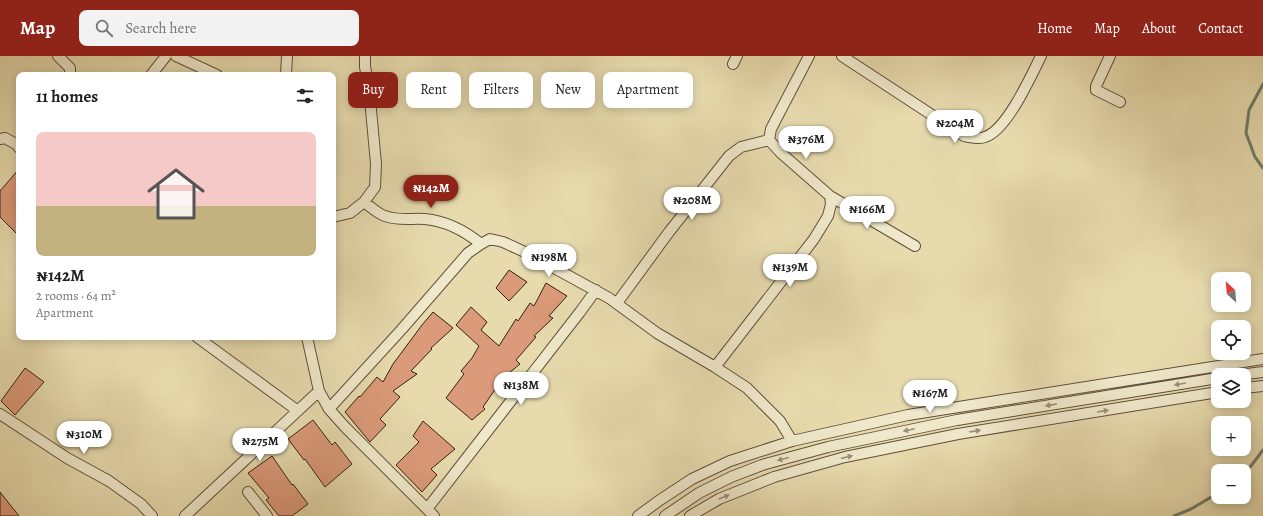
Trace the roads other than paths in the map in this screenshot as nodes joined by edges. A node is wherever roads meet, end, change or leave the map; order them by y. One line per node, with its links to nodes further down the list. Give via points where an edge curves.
1 (58, 56): 10 (street, via 70,68)
2 (166, 56): 11 (street)
3 (176, 56): 12 (street)
4 (287, 56): 13 (street)
5 (365, 56): 19 (street, via 376,164 375,187)
6 (809, 56): 16 (street, via 771,129)
7 (842, 56): 8 (street, via 964,136 975,138 985,137 1005,120)
8 (1041, 56)
9 (1110, 56): 14 (street, via 1096,90)
10 (70, 72)
11 (153, 72)
12 (211, 72)
13 (286, 72)
14 (1120, 102)
15 (2, 136): 17 (street)
16 (768, 140): 18 (street); 24 (street, via 741,147 729,156)
17 (16, 144)
18 (830, 196): 22 (street); 28 (street, via 828,216 814,239)
19 (364, 202): 20 (street, via 350,213); 21 (street, via 384,216 395,219 425,219 445,223 469,234)
20 (336, 216)
21 (481, 244): 23 (street, via 490,240 503,242); 36 (street, via 468,253)
22 (915, 246)
23 (596, 290): 24 (street); 41 (street)
24 (617, 303): 28 (street, via 658,333)
25 (201, 340): 37 (street)
26 (308, 340): 34 (street)
27 (1263, 359): 39 (street, via 908,414)
28 (715, 367): 39 (street, via 747,388 780,421)
29 (1263, 372): 30 (street)
30 (1251, 374)
31 (1211, 379): 47 (street, one-way to 47, via 957,420 828,447 762,465 731,477 699,493)
32 (1263, 386): 33 (street)
33 (1251, 387)
34 (319, 391): 36 (street); 37 (street)
35 (1211, 393): 48 (street, one-way to 35, via 719,499 774,477 845,457 958,434)
36 (329, 409): 41 (street)
37 (298, 411): 43 (street)
38 (0, 414): 42 (street, via 109,481 141,504)
39 (792, 441): 46 (street, via 730,461 692,479)
40 (248, 492): 44 (street)
41 (426, 508): 45 (street)
42 (152, 516)
43 (185, 516)
44 (267, 516)
45 (434, 516)
46 (638, 516)
47 (664, 516)
48 (690, 516)

